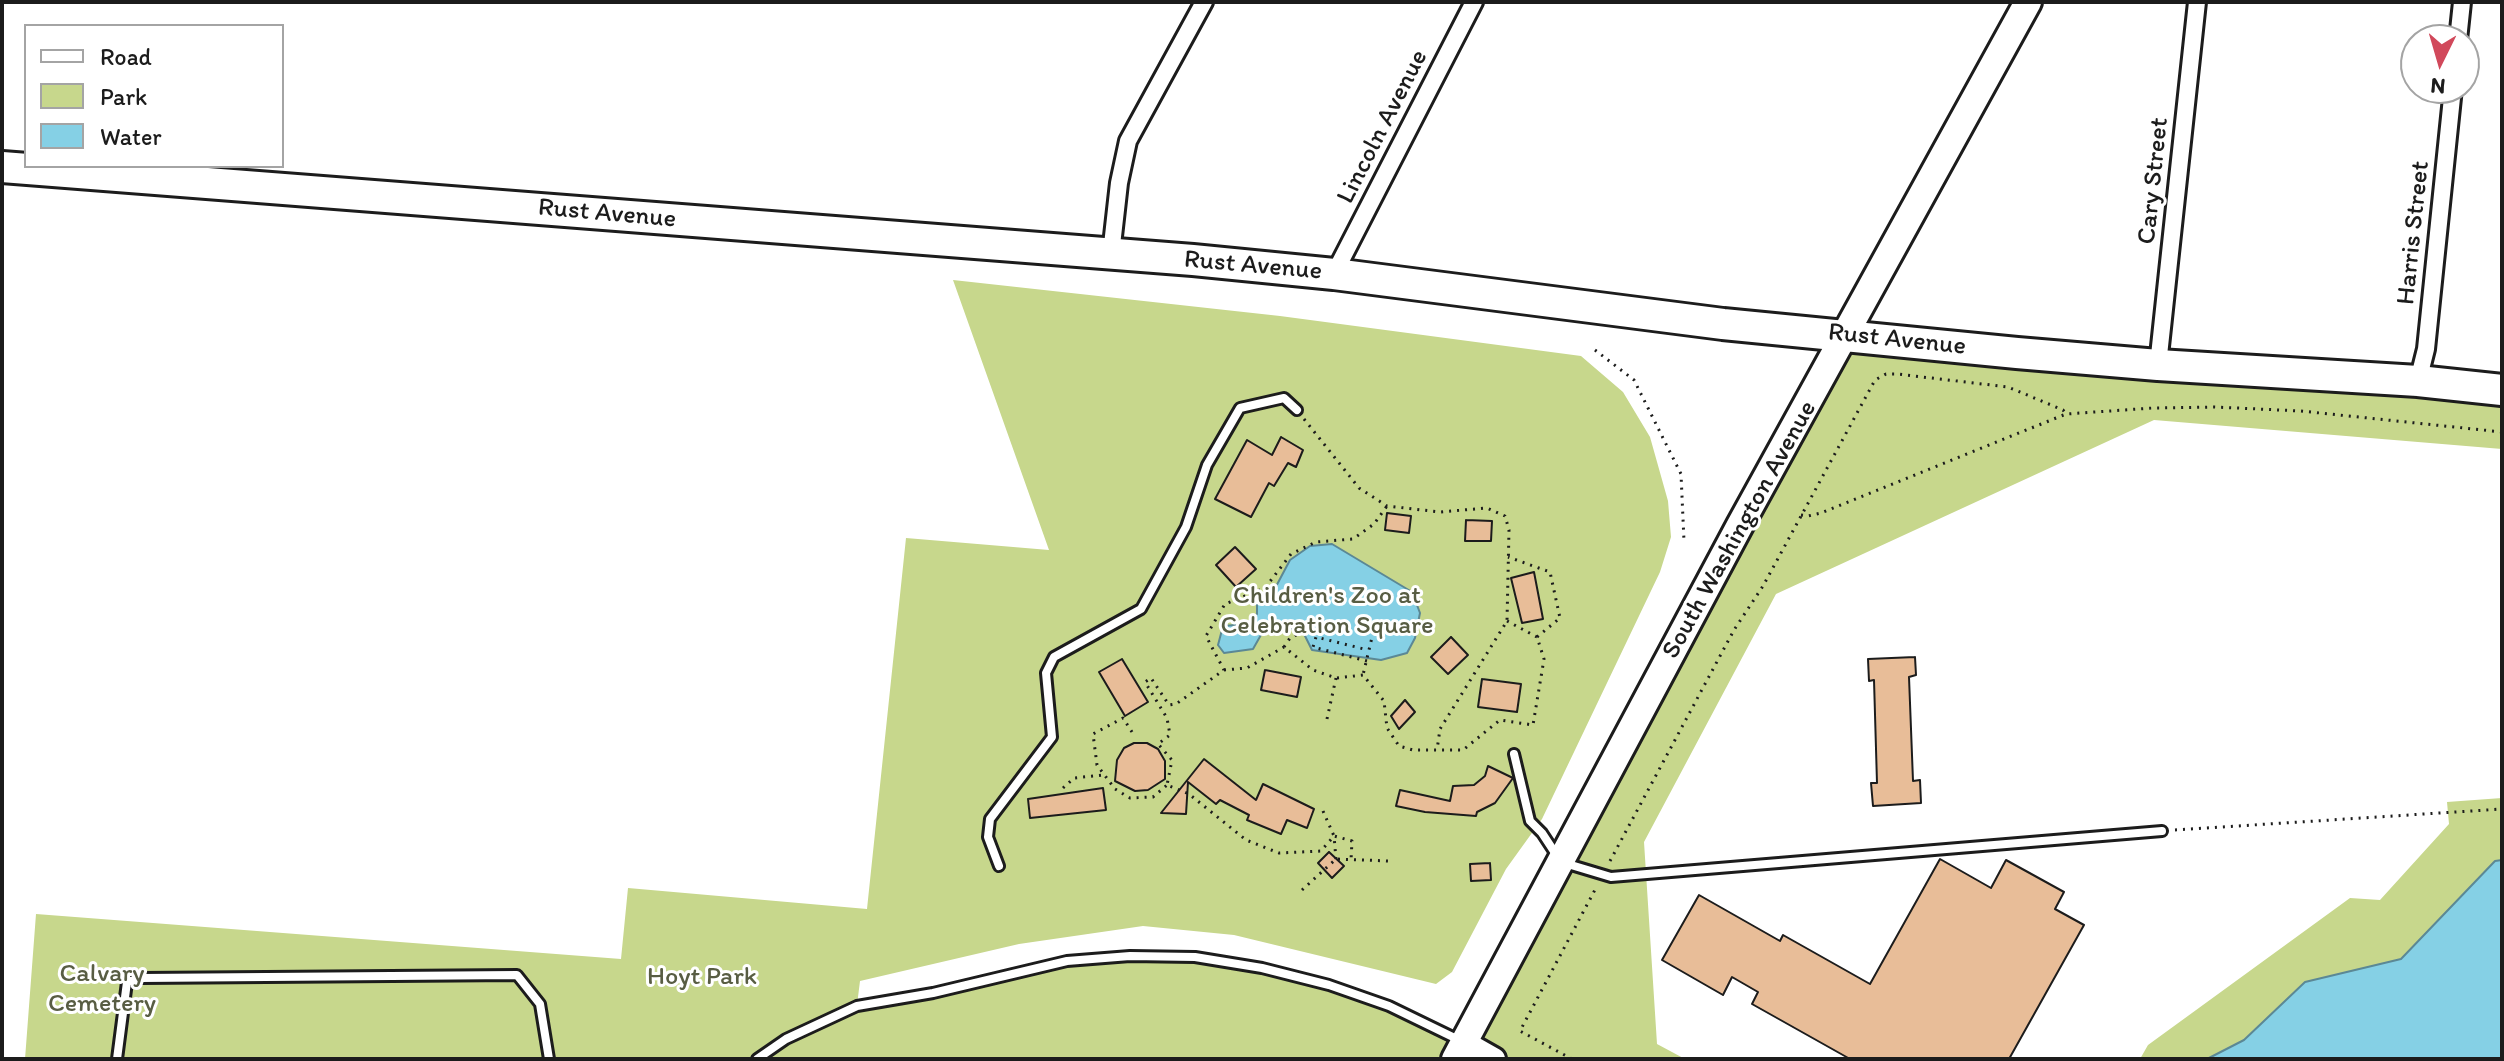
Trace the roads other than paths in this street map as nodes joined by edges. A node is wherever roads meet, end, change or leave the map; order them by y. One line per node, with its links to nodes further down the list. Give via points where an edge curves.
1 (1204, 2): 9 (street, via 1128,141)
2 (1474, 2): 10 (street, Lincoln Avenue)
3 (2028, 2): 11 (main road, South Washington Avenue)
4 (2197, 2): 12 (street, Cary Street)
5 (2462, 2): 6 (street)
6 (2460, 24)
7 (2451, 104): 13 (street, Harris Street, via 2426,349)
8 (2, 167): 9 (highway, Rust Avenue)
9 (1111, 254): 10 (highway, Rust Avenue)
10 (1334, 274): 11 (highway, Rust Avenue)
11 (1847, 335): 12 (highway, Rust Avenue); 18 (main road, South Washington Avenue)
12 (2158, 365): 13 (highway, Rust Avenue)
13 (2418, 381): 14 (highway, Rust Avenue)
14 (2502, 390)
15 (1297, 410): 19 (lane, via 1284,398 1240,408 1207,465 1186,527 1141,609 1054,657 1046,673 1052,737 990,819 988,837)
16 (1514, 754): 18 (lane, via 1530,821)
17 (2162, 831): 18 (lane, via 1611,877)
18 (1561, 862): 20 (main road, South Washington Avenue)
19 (999, 866)
20 (1460, 1051): 23 (lane, via 1389,1006 1329,985 1195,957 1130,956 1067,961 857,1006 786,1039); 24 (main road)
21 (117, 1059): 22 (lane, via 127,982 141,978 517,975 540,1004)
22 (549, 1059)
23 (757, 1059)
24 (1494, 1059)

